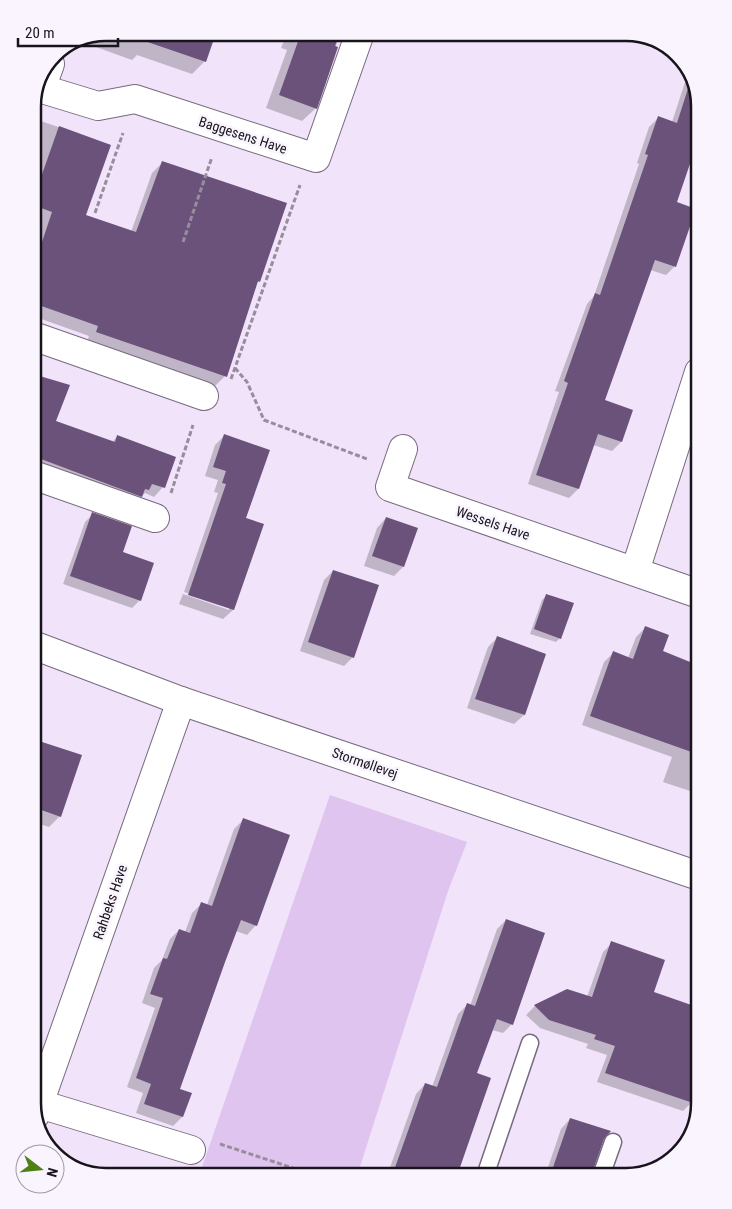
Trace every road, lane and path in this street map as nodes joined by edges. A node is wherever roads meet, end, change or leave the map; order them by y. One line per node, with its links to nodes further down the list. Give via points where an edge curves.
1 (357, 41): 5 (street)
2 (46, 81): 3 (street, Baggesens Have, via 98,106)
3 (135, 99): 4 (street, Baggesens Have); 6 (path)
4 (222, 128): 5 (street, Baggesens Have); 7 (path)
5 (316, 158): 9 (path, via 304,173)
6 (94, 213)
7 (183, 242)
8 (41, 339): 10 (street)
9 (235, 368): 10 (path, via 230,383); 13 (path, via 247,382 264,420)
10 (204, 396): 15 (path, via 168,502)
11 (691, 400): 16 (street)
12 (403, 449): 16 (street, Wessels Have, via 390,487)
13 (366, 459)
14 (41, 478): 15 (street)
15 (155, 518)
16 (635, 571): 17 (street, Wessels Have)
17 (691, 591)
18 (41, 648): 19 (street, Stormøllevej)
19 (181, 701): 20 (street, Stormøllevej); 22 (street, Rahbeks Have)
20 (691, 873)
21 (530, 1043): 27 (lane)
22 (41, 1093)
23 (42, 1109): 25 (street, Rahbeks Have)
24 (613, 1142): 28 (lane)
25 (192, 1150): 26 (path, via 208,1140)
26 (293, 1168)
27 (488, 1168)
28 (605, 1168)

